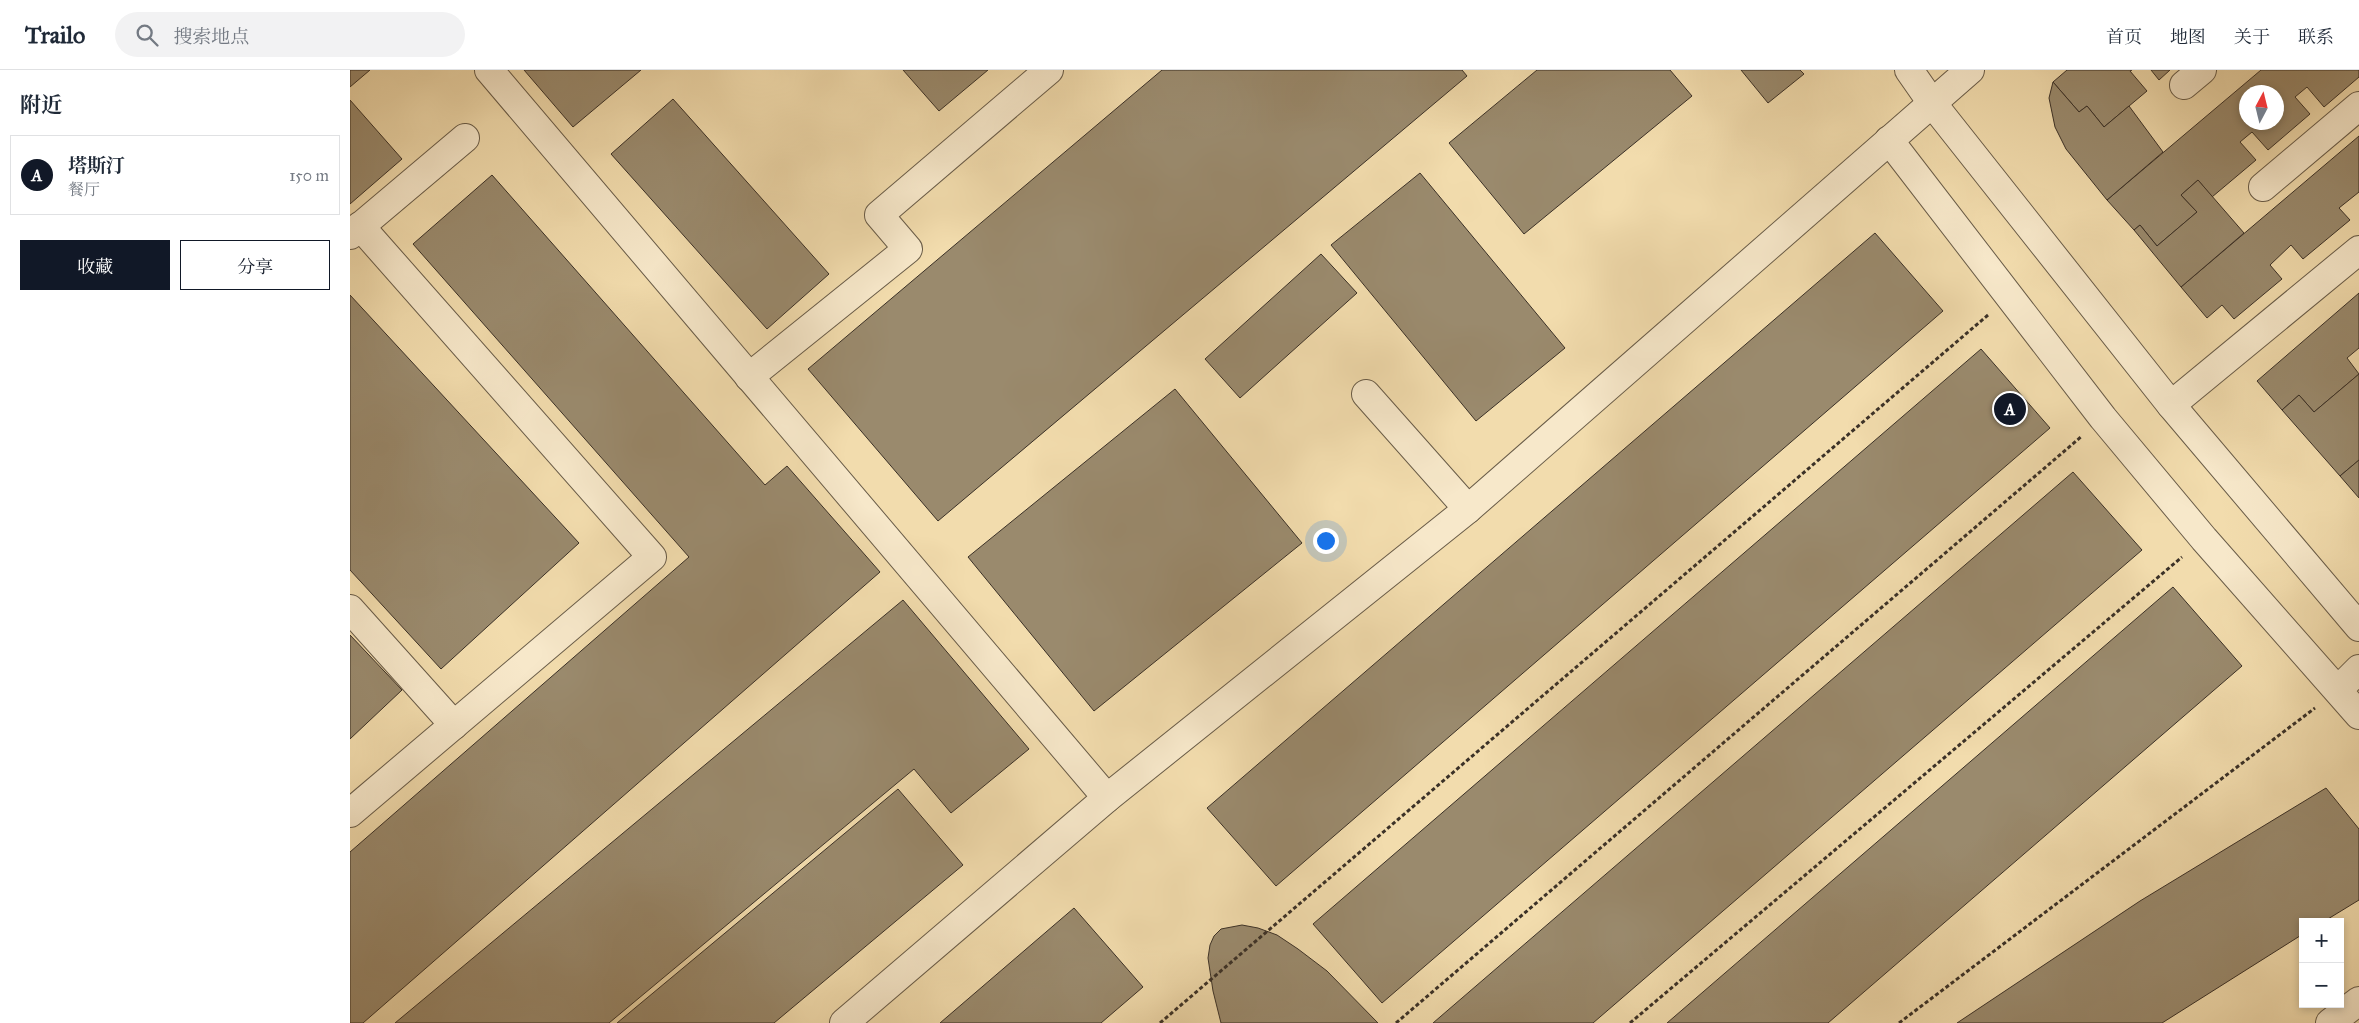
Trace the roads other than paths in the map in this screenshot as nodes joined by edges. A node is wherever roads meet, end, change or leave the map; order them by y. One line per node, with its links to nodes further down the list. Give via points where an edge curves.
1 (489, 70): 12 (street)
2 (1049, 70): 12 (street, via 879,215 908,249)
3 (1909, 70): 5 (street)
4 (1970, 70): 5 (street)
5 (1932, 103): 8 (street); 14 (street)
6 (2359, 106): 9 (street)
7 (464, 138): 10 (street)
8 (1889, 140): 15 (street); 19 (street, via 2104,418)
9 (2263, 187)
10 (355, 230): 21 (street, via 652,557)
11 (2359, 250): 14 (street)
12 (749, 377): 22 (street)
13 (1366, 394): 15 (street)
14 (2171, 406): 17 (street)
15 (1468, 509): 22 (street)
16 (350, 609): 21 (street)
17 (2359, 627)
18 (2359, 669): 19 (street)
19 (2338, 690): 20 (street)
20 (2359, 715)
21 (454, 725): 23 (street)
22 (1107, 798): 25 (street)
23 (350, 813)
24 (2359, 1001): 26 (street)
25 (844, 1023)
26 (2330, 1023)

